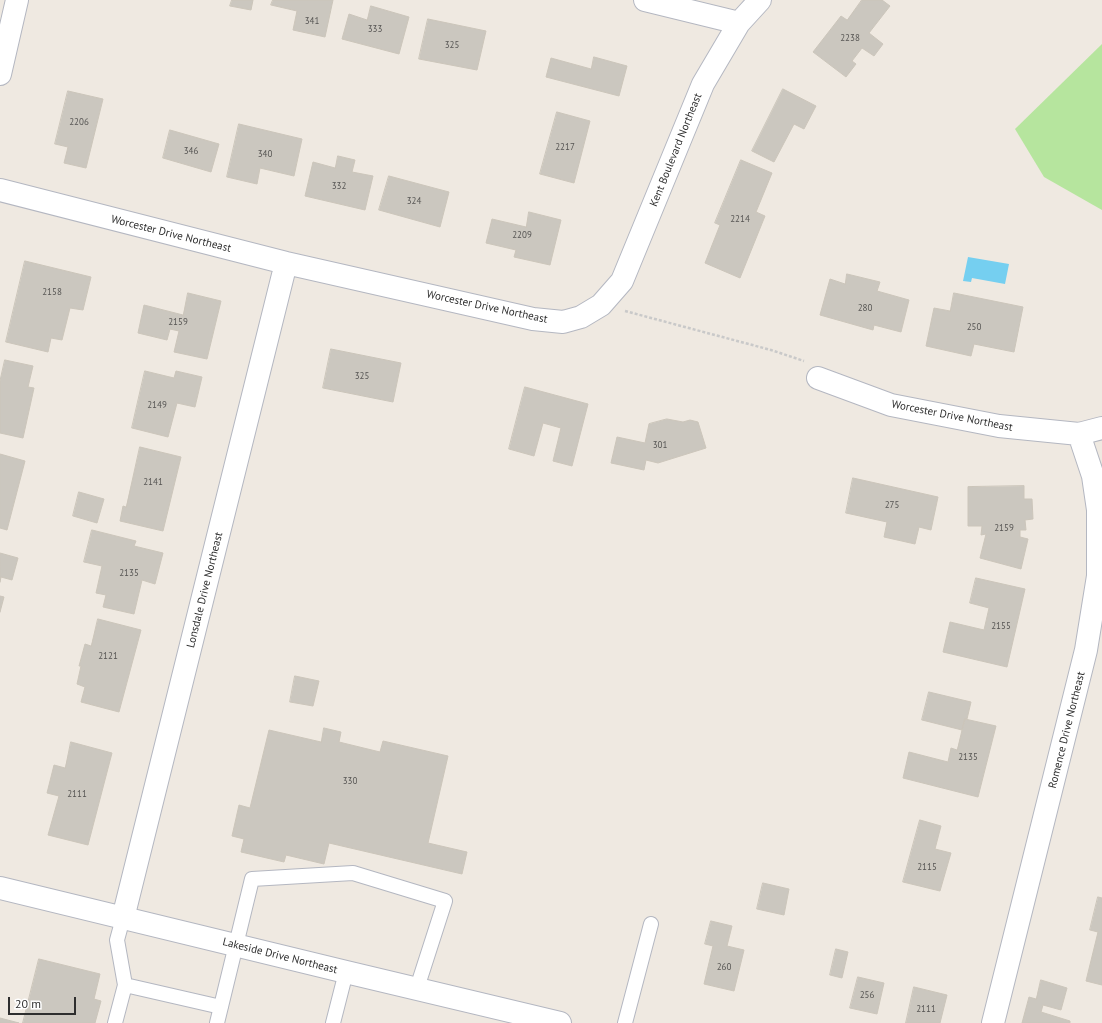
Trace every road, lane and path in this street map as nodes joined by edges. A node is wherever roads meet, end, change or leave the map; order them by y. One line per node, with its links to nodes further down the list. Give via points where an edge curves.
1 (18, 0): 5 (street)
2 (645, 0): 4 (street)
3 (760, 0): 4 (street, Kent Boulevard Northeast)
4 (739, 23): 8 (street, Kent Boulevard Northeast, via 703,84 622,281)
5 (0, 74)
6 (0, 190): 7 (street, Worcester Drive Northeast)
7 (286, 263): 8 (street, Worcester Drive Northeast, via 533,319 563,322 581,317); 13 (street, Lonsdale Drive Northeast)
8 (601, 305): 9 (path, via 804,361)
9 (818, 378): 11 (street, Worcester Drive Northeast, via 891,405 999,426)
10 (1102, 428): 11 (street, Worcester Drive Northeast)
11 (1079, 434): 25 (street, Romence Drive Northeast, via 1093,476 1098,510 1098,576 1086,650)
12 (0, 888): 13 (street, Lakeside Drive Northeast)
13 (123, 918): 15 (street, Lakeside Drive Northeast); 17 (lane, via 117,940)
14 (651, 924): 24 (lane)
15 (236, 945): 16 (street, Lakeside Drive Northeast); 18 (lane, via 252,879 353,873 444,901); 19 (lane)
16 (346, 972): 18 (street, Lakeside Drive Northeast); 22 (lane)
17 (125, 985): 19 (lane); 20 (lane)
18 (417, 988): 23 (street, Lakeside Drive Northeast)
19 (221, 1007): 21 (lane)
20 (115, 1023)
21 (217, 1023)
22 (333, 1023)
23 (560, 1023)
24 (625, 1023)
25 (993, 1023)

